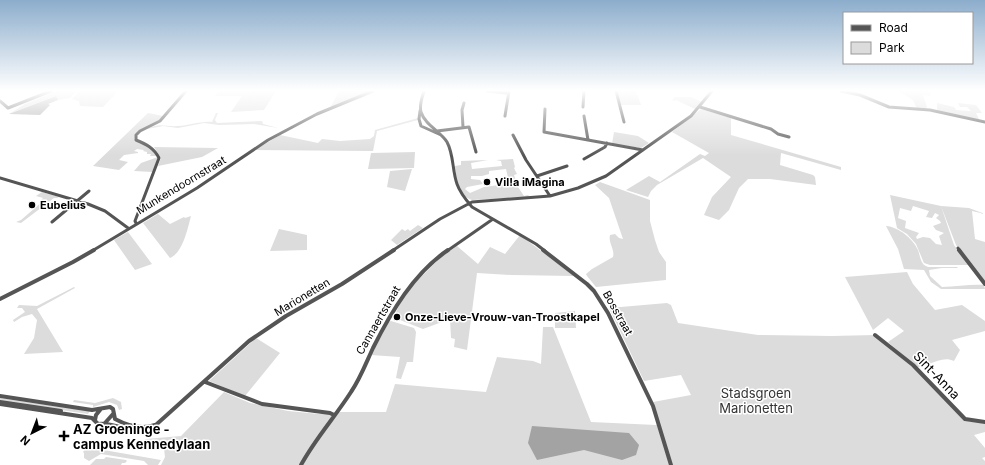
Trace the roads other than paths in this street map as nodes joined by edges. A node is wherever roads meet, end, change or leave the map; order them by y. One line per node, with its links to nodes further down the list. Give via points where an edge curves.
1 (167, 113): 35 (street, via 160,121 136,135 136,140 149,145 159,158)
2 (320, 113): 35 (street, Munkendoornstraat, via 268,140 198,188)
3 (420, 113): 19 (street, via 421,126)
4 (422, 113): 17 (street, Bosstraat)
5 (462, 113): 16 (street)
6 (505, 113): 12 (street)
7 (545, 113): 21 (street, via 544,132)
8 (622, 113): 14 (street)
9 (694, 113): 23 (street)
10 (718, 113): 20 (street)
11 (942, 113): 15 (street)
12 (505, 116)
13 (584, 116): 21 (street)
14 (624, 122)
15 (985, 122)
16 (463, 127): 17 (street); 24 (street, via 469,127)
17 (437, 131): 19 (street, Bosstraat)
18 (513, 135): 27 (street)
19 (442, 136): 32 (street, Bosstraat, via 452,154 457,186)
20 (789, 137)
21 (588, 140): 22 (street)
22 (607, 144): 23 (street); 25 (street)
23 (643, 150): 30 (street, via 606,176)
24 (476, 152)
25 (584, 159)
26 (567, 166): 27 (street)
27 (537, 176): 30 (street)
28 (0, 178): 31 (street)
29 (89, 191): 31 (street)
30 (550, 196): 32 (street)
31 (78, 201): 34 (street); 36 (street, via 105,211)
32 (469, 203): 33 (street, Bosstraat); 41 (street, Marionetten, via 255,336)
33 (493, 219): 46 (street, Cannaertstraat, via 439,256 408,288 380,334 352,391); 52 (street, Bosstraat, via 536,244 594,291 608,313 645,387)
34 (52, 222)
35 (136, 223): 36 (street, Munkendoornstraat)
36 (128, 228): 39 (street, Munkendoornstraat, via 73,262)
37 (958, 248): 38 (street)
38 (985, 284)
39 (0, 299)
40 (876, 335): 48 (street, Sint-Anna, via 913,364 965,419)
41 (205, 382): 46 (street, via 262,404); 50 (street, Marionetten)
42 (0, 396): 44 (street, via 86,410)
43 (0, 403): 47 (street, Marionetten, via 92,416)
44 (101, 409): 45 (street, via 111,408); 47 (street)
45 (113, 414): 49 (street); 50 (street, via 117,420 145,428)
46 (334, 415): 51 (street, Cannaertstraat)
47 (94, 419): 49 (street, Marionetten, via 98,424)
48 (985, 422)
49 (103, 423): 50 (street, Marionetten, via 144,433)
50 (158, 424)
51 (301, 465)
52 (671, 465)

